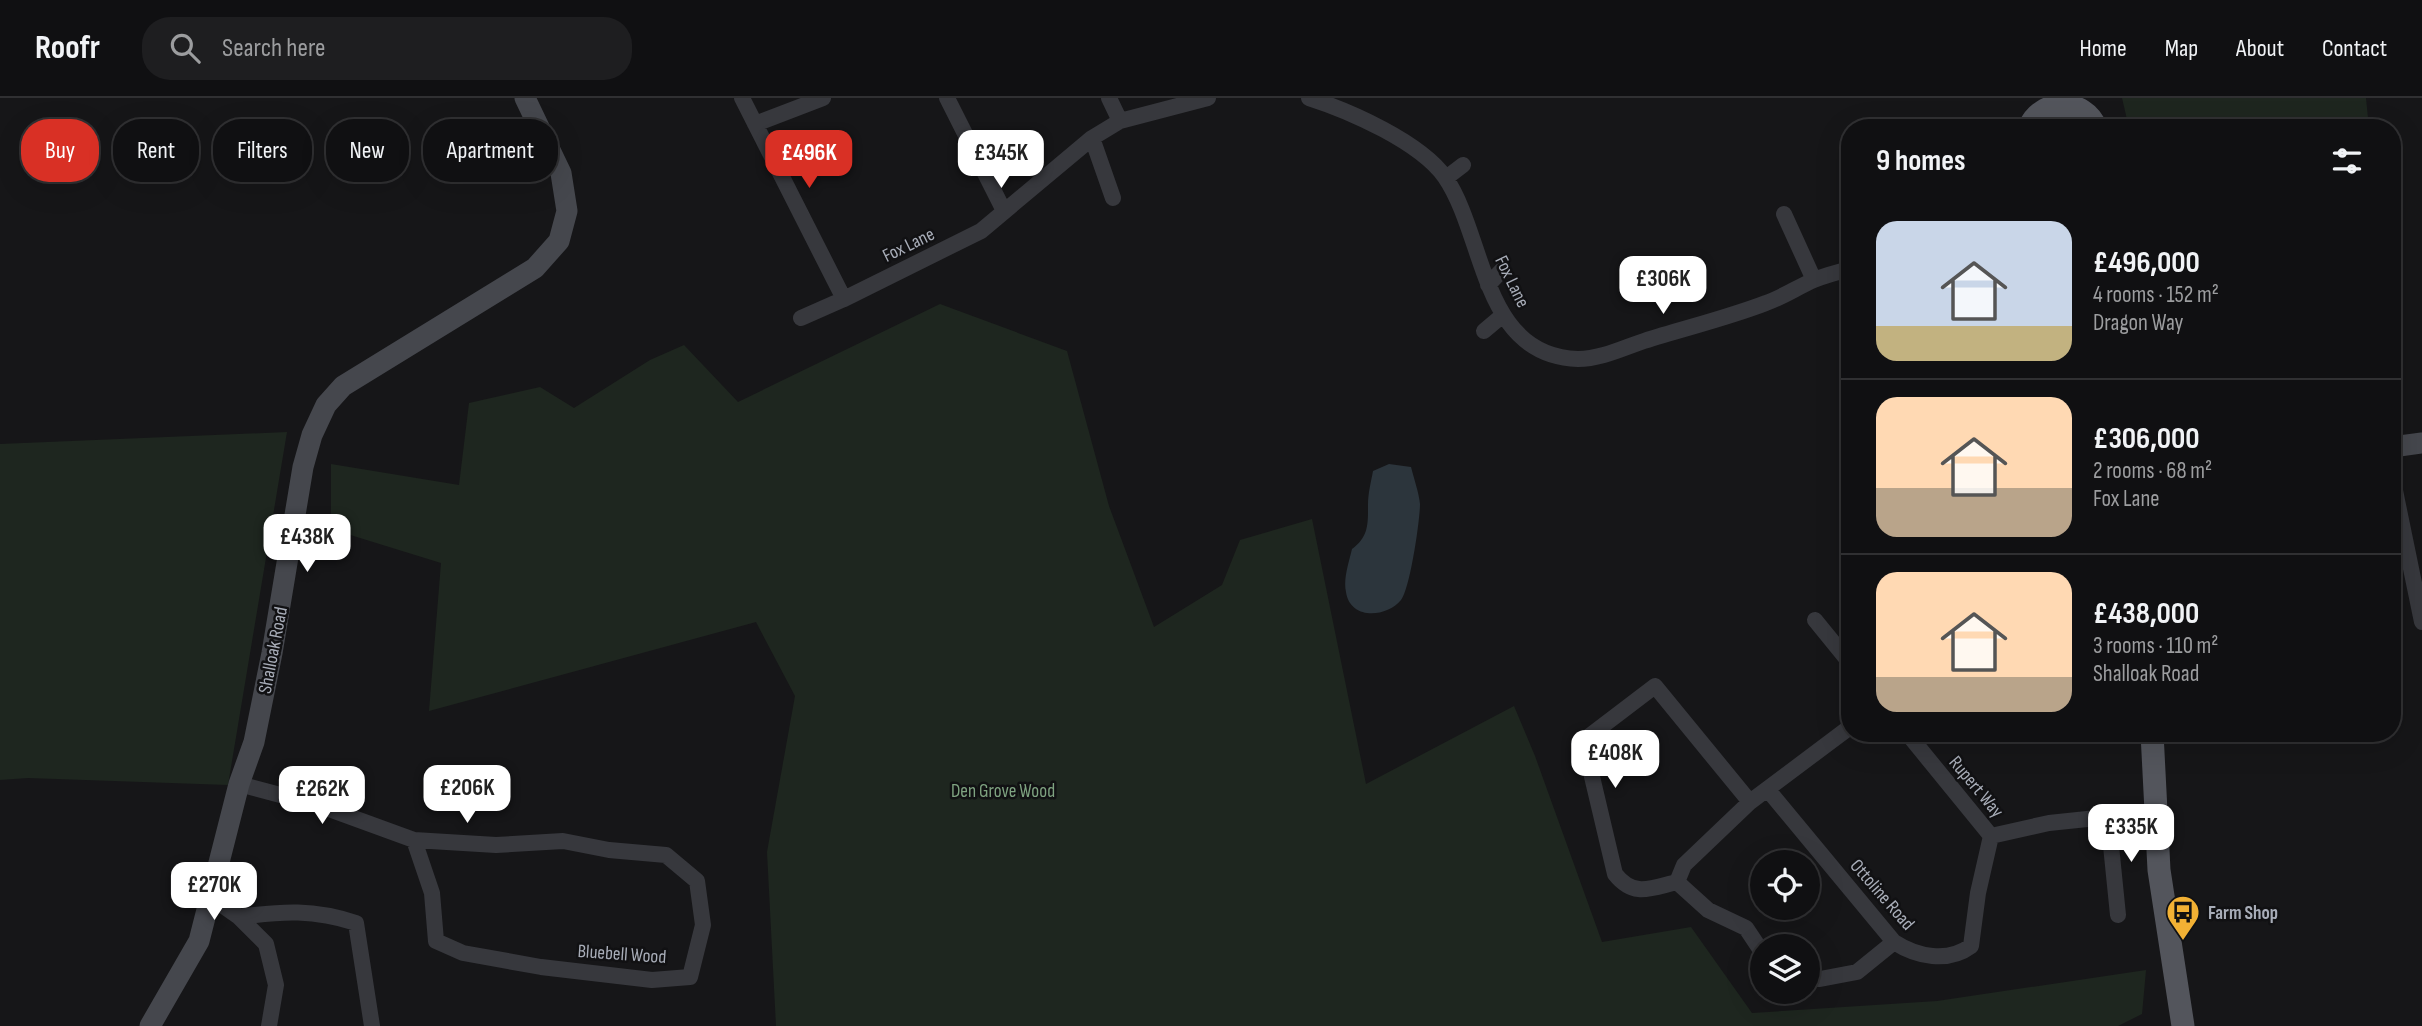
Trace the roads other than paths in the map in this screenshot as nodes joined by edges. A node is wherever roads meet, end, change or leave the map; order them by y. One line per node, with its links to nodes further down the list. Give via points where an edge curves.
1 (525, 98): 35 (street, Shalloak Road, via 561,173 567,211 559,241 535,268 343,386 326,405 303,467 254,743)
2 (742, 98): 11 (street)
3 (822, 98): 11 (street)
4 (947, 98): 16 (street)
5 (1109, 98): 10 (street)
6 (1208, 98): 10 (street, Fox Lane)
7 (1309, 98): 14 (street, Fox Lane, via 1394,136 1427,157)
8 (2088, 114): 9 (main road, via 2076,102 2065,100)
9 (2032, 116)
10 (1120, 121): 12 (street, Fox Lane)
11 (755, 124): 22 (street)
12 (1092, 138): 15 (street); 16 (street, Fox Lane)
13 (1463, 164): 14 (street)
14 (1446, 178): 21 (street, Fox Lane)
15 (1113, 198)
16 (1004, 211): 22 (street, Fox Lane, via 981,231)
17 (1784, 214): 20 (street)
18 (1503, 269): 21 (street)
19 (1841, 272): 20 (street, Fox Lane)
20 (1814, 280): 23 (street, Fox Lane, via 1766,303 1609,354 1578,359 1547,353 1525,341)
21 (1488, 285): 23 (street, Fox Lane)
22 (844, 299): 24 (street, Fox Lane)
23 (1503, 315): 25 (street)
24 (801, 318)
25 (1484, 331)
26 (2422, 443): 27 (street)
27 (2401, 446)
28 (2401, 520): 30 (street)
29 (1815, 620): 31 (street)
30 (2422, 622)
31 (1841, 652)
32 (1841, 734): 36 (street)
33 (1914, 742): 40 (street, Rupert Way)
34 (2152, 742): 38 (main road)
35 (239, 784): 41 (street, Bluebell Wood, via 318,805); 43 (street, Shalloak Road)
36 (1768, 790): 37 (street); 47 (street, Ottoline Road)
37 (1751, 802): 42 (street, via 1684,864); 42 (street, via 1654,686 1588,737 1585,747 1615,874 1625,886 1642,890)
38 (2154, 812): 39 (street, Rupert Way); 52 (main road)
39 (2108, 816): 40 (street, Rupert Way, via 2049,822); 44 (street)
40 (1992, 836): 47 (street, Ottoline Road, via 1971,946 1959,954 1937,956 1912,953)
41 (414, 840): 41 (street, Bluebell Wood, via 432,893 436,941 463,953 541,967 652,980 690,976 703,925 697,881 666,855 563,841 496,845)
42 (1677, 882): 46 (street, via 1708,910)
43 (209, 896): 45 (street); 49 (street, Shalloak Road, via 199,941)
44 (2118, 915)
45 (239, 917): 50 (street, via 266,944 276,985); 51 (street, via 286,911 356,923)
46 (1750, 935)
47 (1894, 942): 48 (street, via 1857,972)
48 (1820, 979)
49 (150, 1026)
50 (269, 1026)
51 (372, 1026)
52 (2183, 1026)

